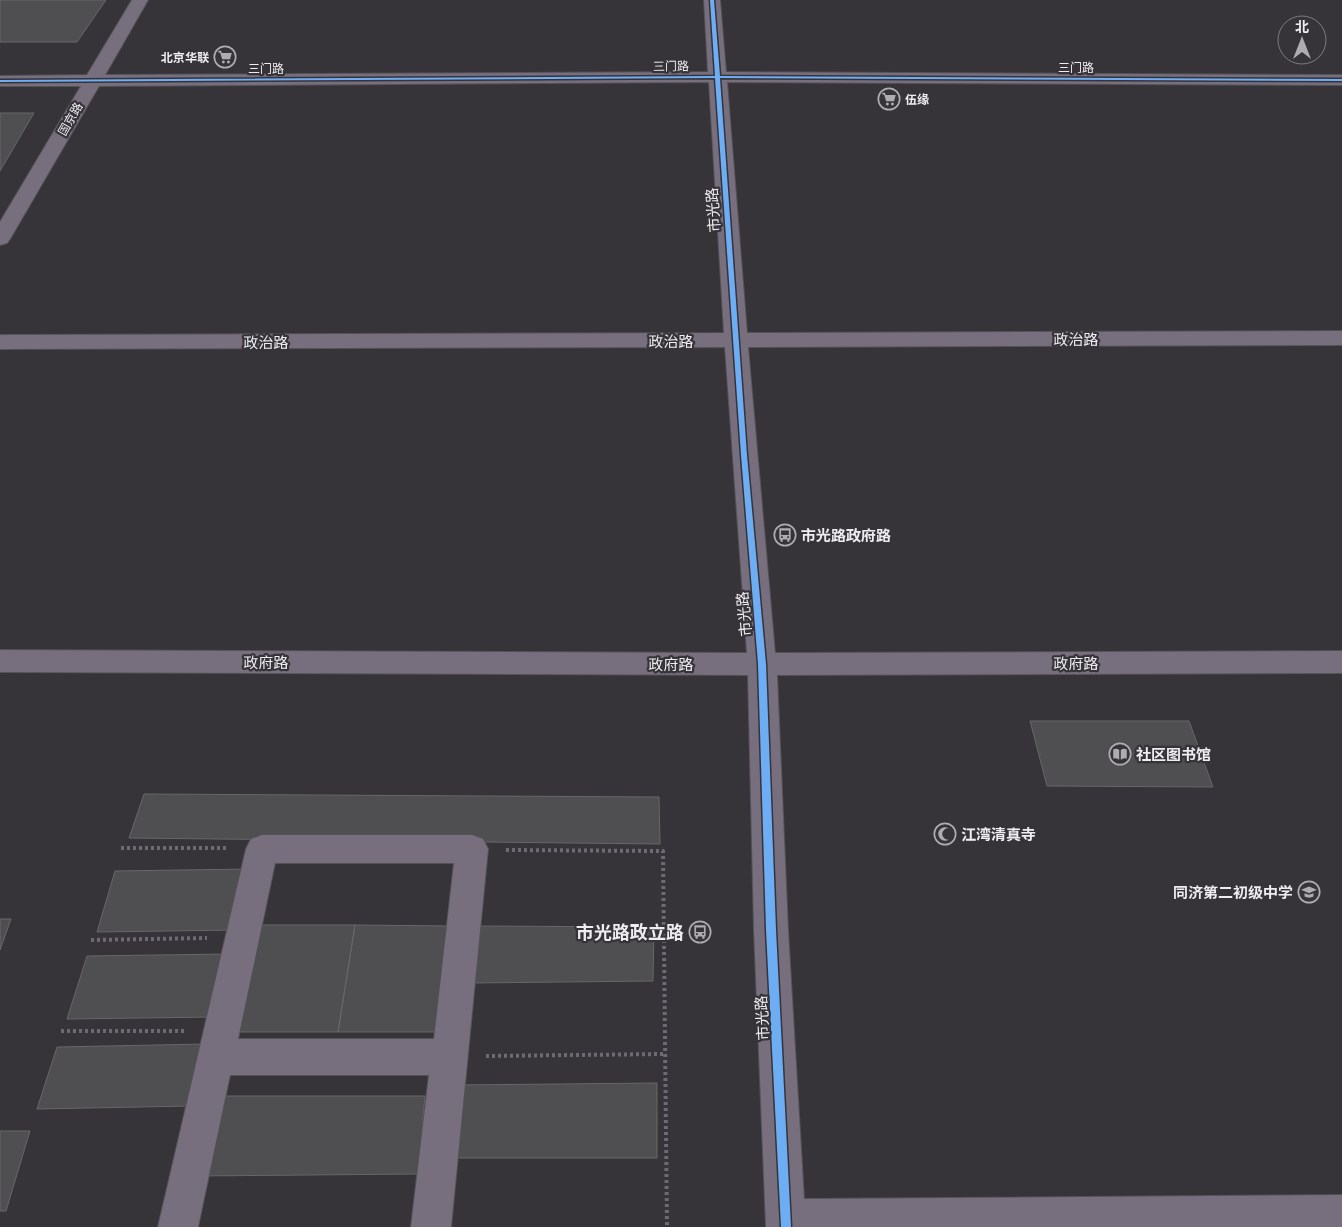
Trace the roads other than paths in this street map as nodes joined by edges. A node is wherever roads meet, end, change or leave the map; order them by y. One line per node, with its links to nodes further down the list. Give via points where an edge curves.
1 (140, 0): 4 (street, 国京路)
2 (712, 0): 3 (street, 市光路)
3 (718, 76): 4 (street, 三门路); 5 (street, 三门路); 9 (street, 市光路)
4 (93, 80): 6 (street, 三门路); 7 (street, 国京路)
5 (1342, 80)
6 (0, 81)
7 (0, 239)
8 (1342, 338): 9 (street, 政治路)
9 (736, 341): 10 (street, 政治路); 13 (street, 市光路)
10 (0, 342)
11 (0, 661): 13 (street, 政府路)
12 (1342, 662): 13 (street, 政府路)
13 (762, 664): 17 (street, 市光路)
14 (218, 1044): 15 (street); 15 (street, via 262,849 472,849); 18 (street)
15 (450, 1057): 19 (street)
16 (1342, 1214): 17 (street)
17 (786, 1223)
18 (178, 1227)
19 (431, 1227)

